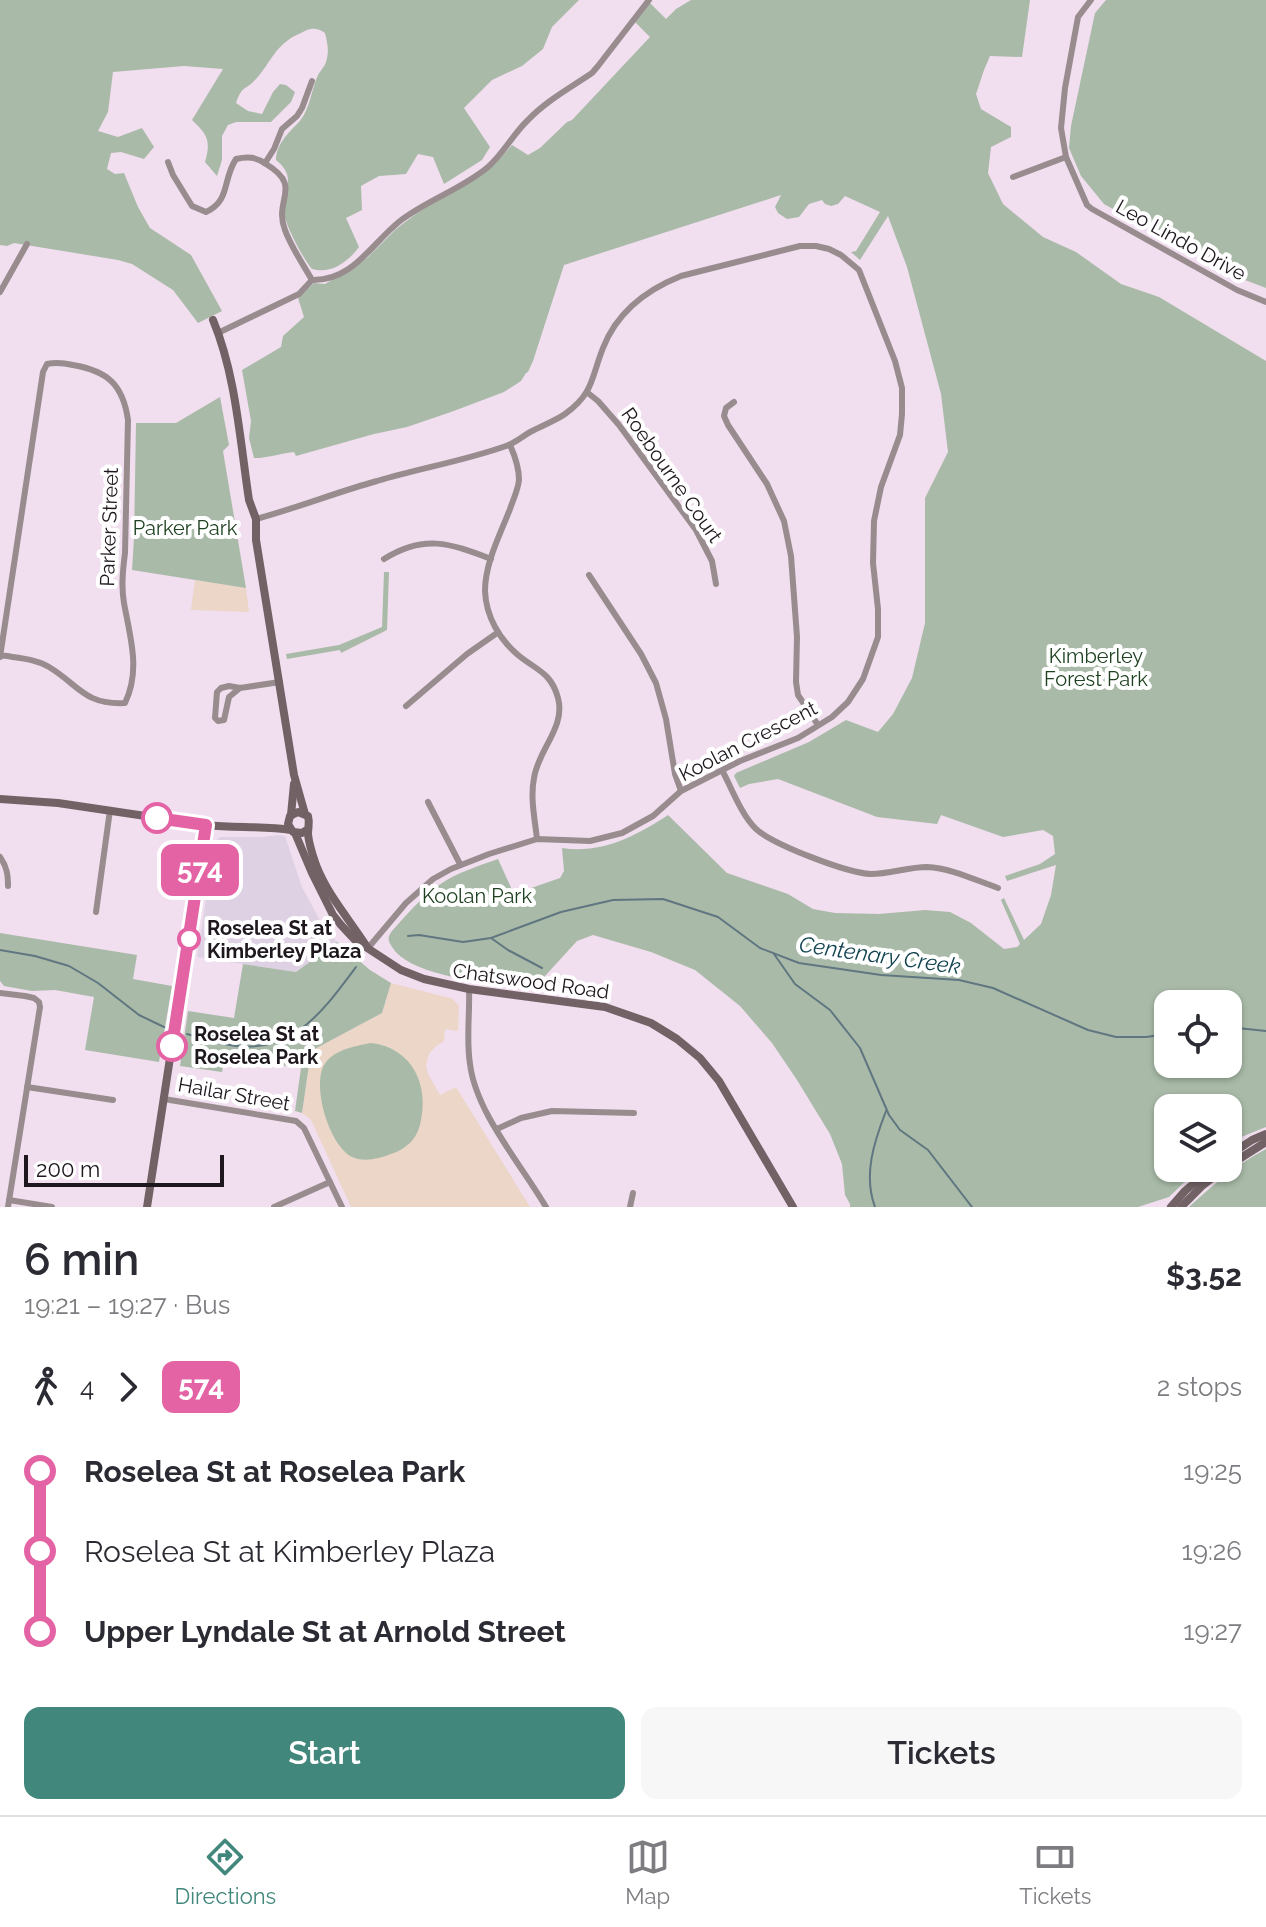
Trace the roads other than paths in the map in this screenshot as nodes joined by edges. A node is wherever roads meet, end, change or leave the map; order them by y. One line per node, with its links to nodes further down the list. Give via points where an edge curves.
1 (649, 0): 9 (street, via 592,73 536,112 489,166 402,220 351,268 327,281)
2 (1091, 0): 4 (street, Leo Lindo Drive, via 1078,17 1065,88 1061,128)
3 (312, 81): 6 (street, via 302,108 282,129)
4 (1066, 157): 7 (street); 11 (street, Leo Lindo Drive, via 1092,209)
5 (168, 162): 6 (street, via 192,206 206,212 222,201 236,159)
6 (265, 163): 9 (street, via 286,183 284,229)
7 (1013, 177)
8 (27, 244): 10 (street)
9 (312, 280): 13 (street, via 299,294)
10 (0, 292)
11 (1266, 302)
12 (213, 320): 13 (street)
13 (218, 333): 17 (street)
14 (588, 393): 16 (street, via 564,415); 21 (street, Roebourne Court, via 619,425 696,530 712,561); 28 (street, Koolan Crescent, via 613,329 634,304 662,284 800,246 829,249 859,270 895,361 902,414 874,521 878,637 856,691)
15 (734, 402): 28 (street, via 724,416 784,521 791,556 798,695)
16 (510, 445): 17 (street); 19 (street, via 518,487)
17 (256, 519): 25 (street)
18 (384, 559): 19 (street, via 400,549 433,542)
19 (491, 559): 23 (street, via 486,602)
20 (589, 575): 31 (street, via 656,683)
21 (716, 584)
22 (4, 609): 24 (street); 24 (street, Parker Street, via 43,372 56,362 101,373 113,382 128,420 122,574 133,645 130,694 125,703 95,700 49,667)
23 (497, 633): 27 (street); 41 (street, via 552,682 560,705 534,779)
24 (0, 656)
25 (280, 682): 26 (street); 30 (street)
26 (240, 688): 26 (street, via 229,697 224,720 218,721 218,690)
27 (406, 706)
28 (818, 725): 29 (street, Koolan Crescent)
29 (722, 770): 31 (street, Koolan Crescent); 45 (street, via 746,816 771,839 870,874 926,867)
30 (294, 775): 35 (street); 36 (street)
31 (681, 791): 41 (street, Koolan Crescent, via 653,816 622,833 590,841)
32 (0, 799): 34 (street)
33 (428, 802): 43 (street)
34 (110, 810): 37 (street); 47 (street)
35 (305, 814): 36 (street); 39 (street)
36 (290, 817): 38 (street); 40 (street)
37 (206, 825): 38 (street); 52 (street)
38 (262, 826): 40 (street)
39 (308, 829): 40 (street); 46 (street, Chatswood Road)
40 (293, 831): 46 (street, Chatswood Road)
41 (537, 839): 43 (street, Koolan Crescent)
42 (0, 857): 44 (street)
43 (460, 864): 48 (street, Koolan Crescent, via 406,903)
44 (8, 886)
45 (998, 888)
46 (335, 909): 48 (street, Chatswood Road)
47 (96, 912)
48 (368, 948): 49 (street, Chatswood Road, via 418,978)
49 (469, 989): 55 (street, via 472,1076); 71 (street, Chatswood Road, via 605,1007 643,1019 677,1039 719,1081)
50 (0, 993): 51 (street, via 39,1002)
51 (27, 1087): 53 (street); 64 (street)
52 (164, 1099): 60 (street, Hailar Street, via 296,1121); 66 (street)
53 (113, 1100)
54 (634, 1113): 55 (street, via 552,1111)
55 (497, 1129): 69 (street)
56 (1266, 1134): 58 (street)
57 (1266, 1142): 59 (street)
58 (1242, 1147)
59 (1242, 1157)
60 (330, 1182): 67 (street); 68 (street, Hailar Street)
61 (1196, 1182): 72 (street)
62 (1207, 1182): 73 (street)
63 (633, 1193): 70 (street)
64 (9, 1204): 65 (street)
65 (52, 1207)
66 (147, 1207)
67 (274, 1207)
68 (342, 1207)
69 (546, 1207)
70 (630, 1207)
71 (793, 1207)
72 (1171, 1207)
73 (1181, 1207)

